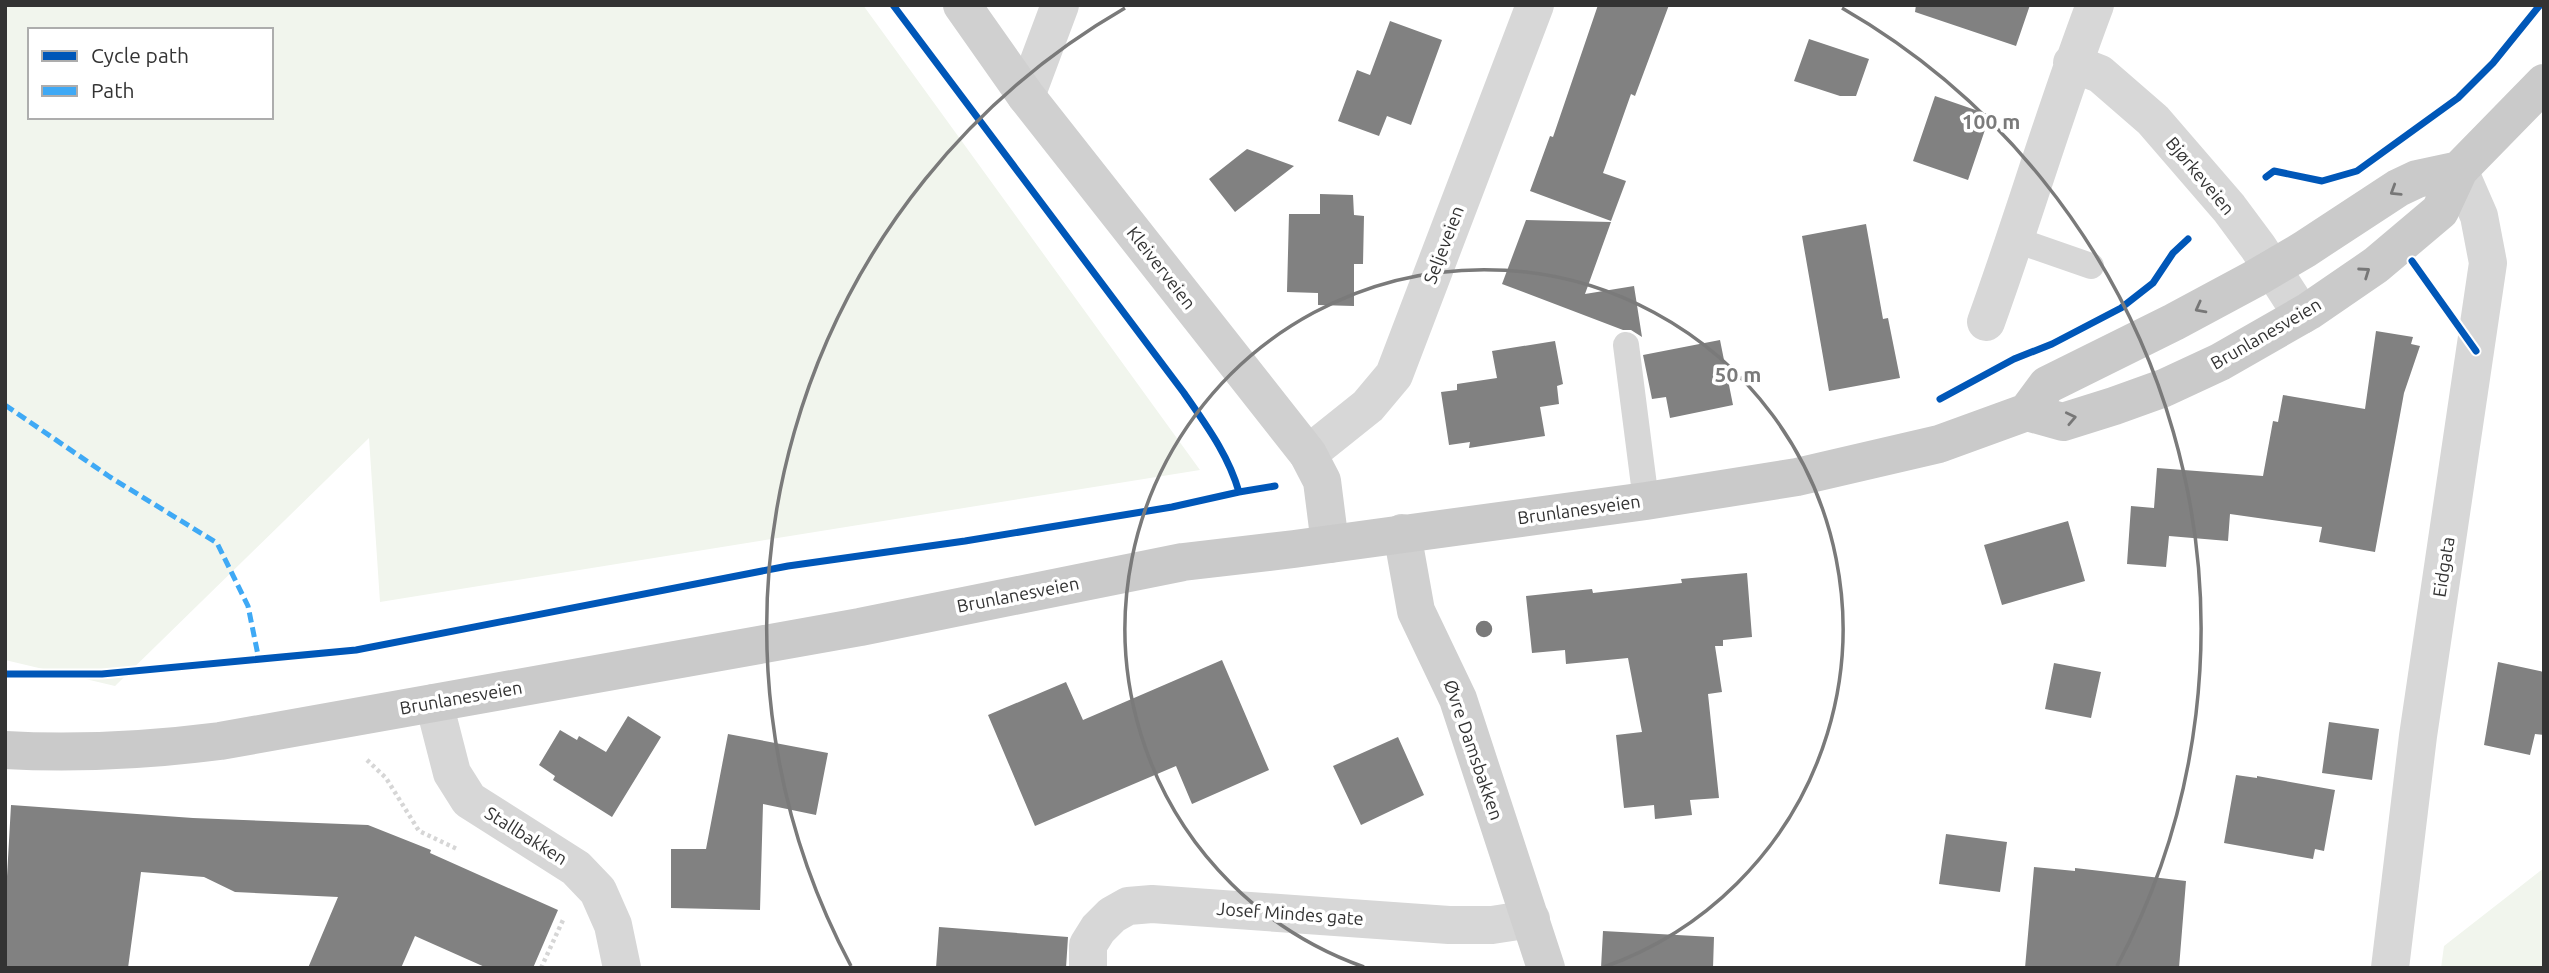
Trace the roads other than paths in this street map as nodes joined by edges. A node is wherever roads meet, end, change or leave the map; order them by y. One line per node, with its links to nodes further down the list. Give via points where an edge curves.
1 (962, 5): 7 (street, Kleiverveien)
2 (1060, 5): 7 (street)
3 (1535, 5): 16 (street, Seljeveien, via 1394,374 1368,406)
4 (2095, 5): 5 (street)
5 (2073, 63): 9 (street); 11 (street, Bjørkeveien, via 2100,74 2153,120 2229,208)
6 (2544, 83): 8 (main road, Brunlanesveien)
7 (1026, 96): 16 (street, Kleiverveien)
8 (2459, 170): 11 (main road, one-way to 11, via 2398,188); 12 (main road, Brunlanesveien, one-way to 8, via 2376,265 2440,211); 28 (street, Eidgata, via 2479,216 2488,263 2418,736)
9 (2016, 240): 10 (lane); 13 (street)
10 (2091, 266)
11 (2273, 268): 12 (street, Bjørkeveien); 15 (main road, one-way to 15, via 2047,385)
12 (2302, 315): 15 (main road, Brunlanesveien, one-way to 12, via 2063,422 2115,406 2220,362)
13 (1986, 322)
14 (1626, 345): 17 (lane)
15 (2027, 412): 17 (main road, Brunlanesveien, via 1939,444 1797,477)
16 (1308, 454): 19 (street, Kleiverveien, via 1322,481)
17 (1646, 501): 18 (main road, Brunlanesveien)
18 (1402, 533): 19 (main road, Brunlanesveien); 22 (street, Øvre Damsbakken, via 1416,611 1458,699)
19 (1330, 544): 20 (main road, Brunlanesveien, via 1183,562 860,627)
20 (434, 704): 21 (main road, Brunlanesveien, via 154,749); 23 (street, Stallbakken, via 452,773 469,800 576,868 598,891)
21 (5, 750)
22 (1531, 919): 26 (street, Josef Mindes gate, via 1449,925 1128,906 1098,929 1088,945); 27 (street, Øvre Damsbakken)
23 (612, 925): 24 (street); 25 (street, Stallbakken)
24 (592, 968)
25 (622, 968)
26 (1088, 968)
27 (1546, 968)
28 (2390, 968)

